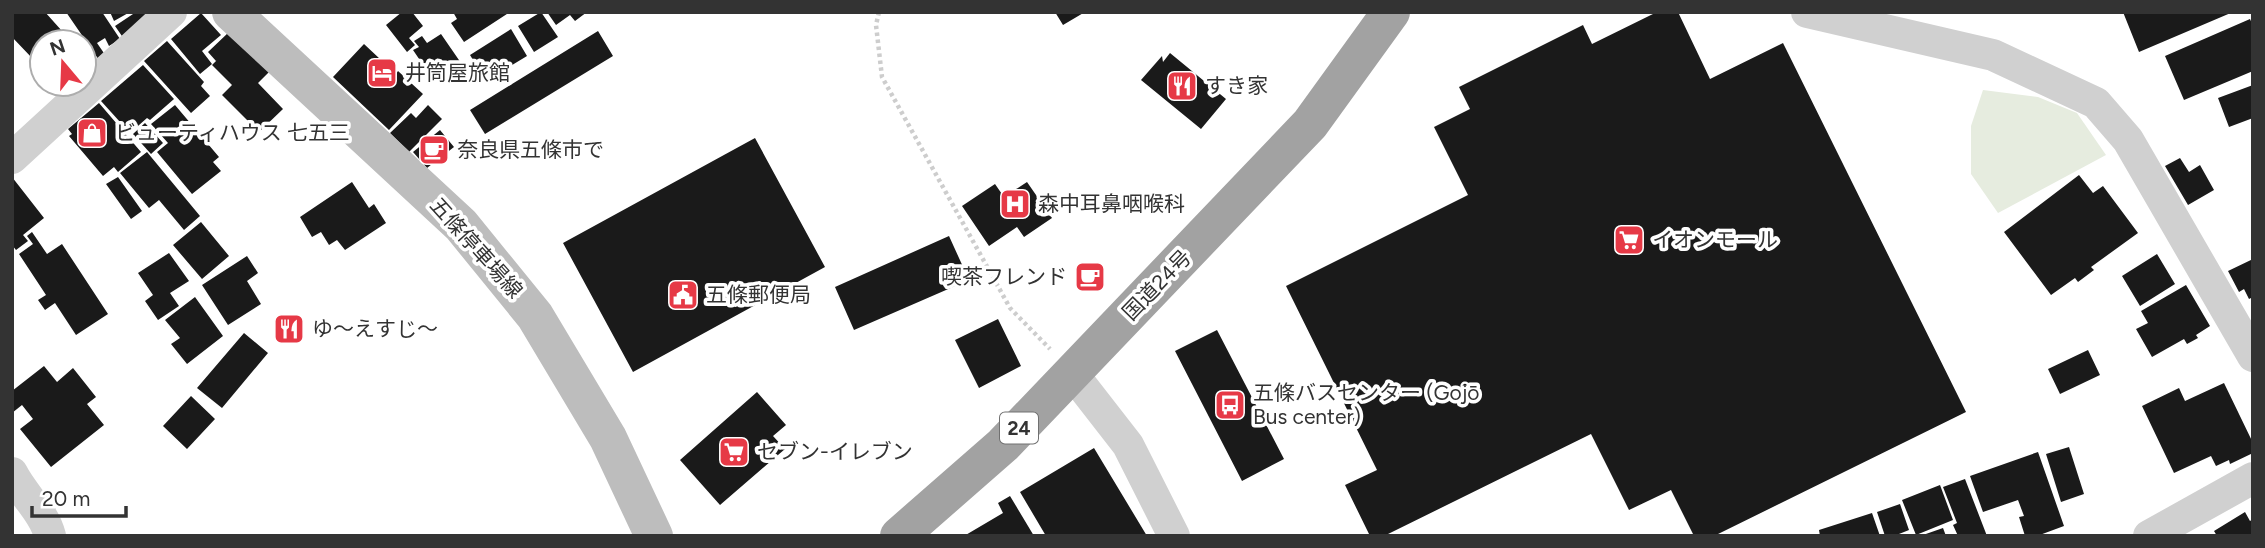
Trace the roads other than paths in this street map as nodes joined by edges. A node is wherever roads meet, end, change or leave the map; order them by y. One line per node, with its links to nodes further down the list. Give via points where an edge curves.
1 (172, 12): 5 (street)
2 (231, 12): 11 (main road, 五條停車場線, via 461,225 527,306 608,438)
3 (1391, 12): 7 (highway, 国道24号 / 24, via 1310,124)
4 (1807, 12): 6 (street, via 1993,55 2096,103 2129,140)
5 (12, 158)
6 (2253, 356)
7 (1072, 373): 12 (highway, 国道24号 / 24, via 1003,445); 13 (street, via 1128,444)
8 (12, 472): 10 (street, via 47,523)
9 (2253, 478): 14 (street)
10 (50, 536)
11 (653, 536)
12 (899, 536)
13 (1174, 536)
14 (2149, 536)

